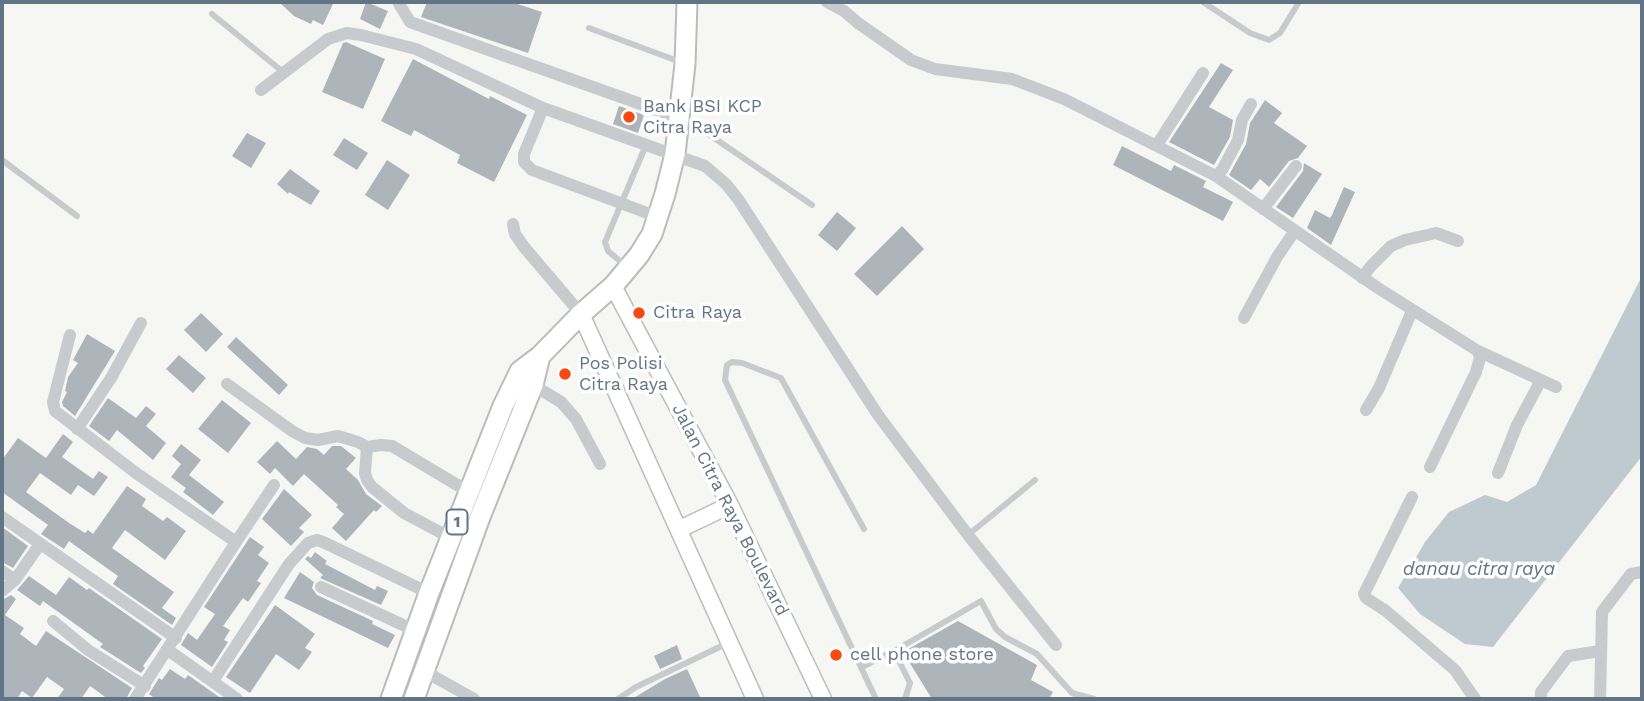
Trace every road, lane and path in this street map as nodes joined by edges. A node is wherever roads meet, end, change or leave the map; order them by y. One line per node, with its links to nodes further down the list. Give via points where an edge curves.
1 (398, 2): 14 (street, via 410,22)
2 (687, 2): 8 (highway, 1)
3 (827, 2): 16 (street, via 911,60 935,69 1012,79)
4 (1203, 2): 5 (lane, via 1269,40 1280,33)
5 (1299, 2)
6 (212, 14): 9 (lane)
7 (589, 28): 8 (lane)
8 (685, 64): 14 (highway, 1)
9 (283, 72): 11 (street); 13 (street, via 328,39 361,34 416,49)
10 (1203, 73): 16 (street)
11 (261, 90)
12 (1251, 104): 20 (street, via 1238,140)
13 (543, 108): 15 (street); 21 (street, via 524,162 532,170)
14 (680, 116): 17 (highway, 1); 22 (lane)
15 (646, 145): 17 (street); 21 (lane)
16 (1157, 145): 20 (street)
17 (675, 154): 25 (highway, 1); 57 (street, via 705,166 726,184 878,415)
18 (2, 160): 24 (lane)
19 (1296, 166): 23 (street)
20 (1216, 176): 23 (street)
21 (621, 201): 25 (street); 29 (lane, via 605,242 608,251)
22 (812, 205)
23 (1263, 209): 27 (street)
24 (77, 216)
25 (658, 216): 29 (highway, 1, via 647,244)
26 (513, 224): 33 (street, via 524,247)
27 (1294, 232): 30 (street); 34 (street)
28 (1458, 241): 30 (street, via 1436,233 1405,240 1391,246)
29 (629, 268): 31 (highway, 1)
30 (1362, 278): 32 (street)
31 (612, 286): 33 (highway, 1); 53 (main road, Jalan Citra Raya Boulevard)
32 (1412, 311): 37 (street); 43 (street)
33 (581, 314): 38 (highway, 1); 55 (main road)
34 (1244, 318)
35 (141, 323): 44 (street)
36 (70, 335): 44 (street, via 53,402 55,411)
37 (1478, 351): 39 (street); 47 (street, via 1476,372)
38 (540, 356): 41 (highway, 1); 51 (highway, 1, via 520,371)
39 (1541, 380): 42 (street); 48 (street)
40 (227, 384): 45 (street, via 305,438 338,436)
41 (533, 385): 46 (street, via 561,402 576,419); 76 (highway, 1)
42 (1556, 387)
43 (1366, 410)
44 (77, 429): 59 (street)
45 (367, 447): 51 (street, via 392,446); 58 (street, via 365,473 372,487 404,513)
46 (600, 464)
47 (1430, 467)
48 (1498, 473)
49 (1035, 480): 57 (lane)
50 (274, 485): 59 (street)
51 (469, 492): 58 (highway, 1)
52 (1412, 498): 90 (street, via 1364,594 1455,670)
53 (730, 505): 55 (main road); 86 (main road, Jalan Citra Raya Boulevard)
54 (2, 517): 60 (street)
55 (680, 529): 70 (main road)
56 (864, 529): 75 (lane, via 781,378 742,363 727,365 725,380)
57 (968, 536): 71 (street)
58 (451, 538): 66 (highway, 1)
59 (236, 542): 69 (street)
60 (40, 544): 63 (street); 69 (street)
61 (2, 570): 63 (street)
62 (1642, 572): 74 (street, via 1630,574 1602,612)
63 (15, 580): 65 (street)
64 (321, 587): 68 (street)
65 (2, 591)
66 (429, 593): 68 (highway, 1); 77 (street, via 323,542 308,542)
67 (53, 621): 78 (street)
68 (416, 631): 81 (highway, 1)
69 (176, 638): 72 (street)
70 (729, 643): 84 (lane); 85 (main road)
71 (1056, 645)
72 (168, 650): 77 (street); 78 (street)
73 (894, 651): 75 (lane); 88 (lane, via 910,683); 89 (lane, via 981,601 1005,637 1037,654 1072,693)
74 (1600, 651): 91 (street, via 1568,656 1541,692); 92 (street)
75 (862, 667): 87 (lane)
76 (424, 671): 82 (highway, 1); 83 (street)
77 (213, 681): 80 (street)
78 (145, 686): 79 (street)
79 (135, 699)
80 (237, 699)
81 (391, 699)
82 (414, 699)
83 (474, 699)
84 (618, 699)
85 (755, 699)
86 (823, 699)
87 (876, 699)
88 (905, 699)
89 (1094, 699)
90 (1475, 699)
91 (1541, 699)
92 (1600, 699)

